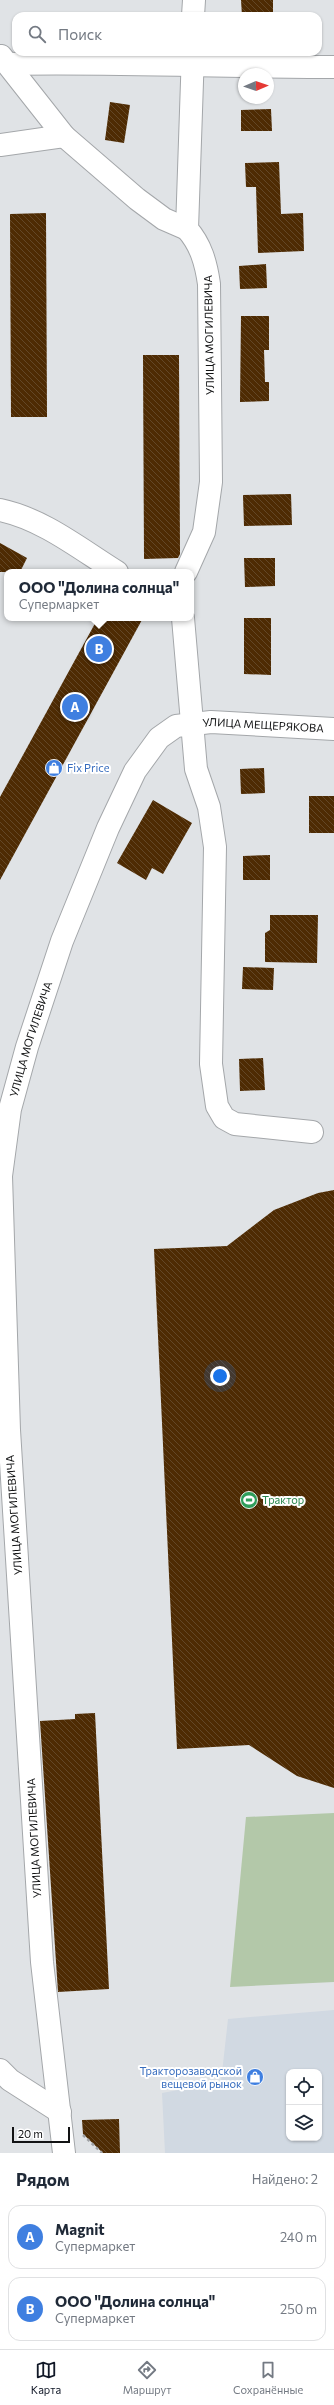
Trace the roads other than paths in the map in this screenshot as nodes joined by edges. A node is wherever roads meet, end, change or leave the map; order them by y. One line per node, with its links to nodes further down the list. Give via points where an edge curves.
1 (194, 0): 2 (street)
2 (193, 12)
3 (193, 59): 4 (street, via 98,62); 5 (street); 8 (street)
4 (4, 60): 6 (street)
5 (334, 67)
6 (64, 136): 7 (street); 8 (street, via 137,199 164,219)
7 (0, 145)
8 (187, 229): 11 (street, УЛИЦА МОГИЛЕВИЧА, via 196,239 202,253 209,284 211,482 204,532)
9 (0, 510): 10 (street, via 14,513 49,528)
10 (111, 569)
11 (187, 569)
12 (183, 621): 13 (street)
13 (193, 723): 14 (street, УЛИЦА МЕЩЕРЯКОВА); 15 (street, via 196,769 209,807 215,847 211,1064 217,1106 224,1118 235,1124); 16 (street, УЛИЦА МОГИЛЕВИЧА, via 176,726 159,738 135,771 108,828 62,941 27,1047 10,1109)
14 (334, 728)
15 (312, 1132)
16 (0, 1176): 17 (street, УЛИЦА МОГИЛЕВИЧА)
17 (4, 1430): 19 (street, УЛИЦА МОГИЛЕВИЧА, via 42,1962)
18 (0, 2070): 19 (street, via 10,2080)
19 (60, 2112): 20 (street, УЛИЦА МОГИЛЕВИЧА)
20 (64, 2153)

